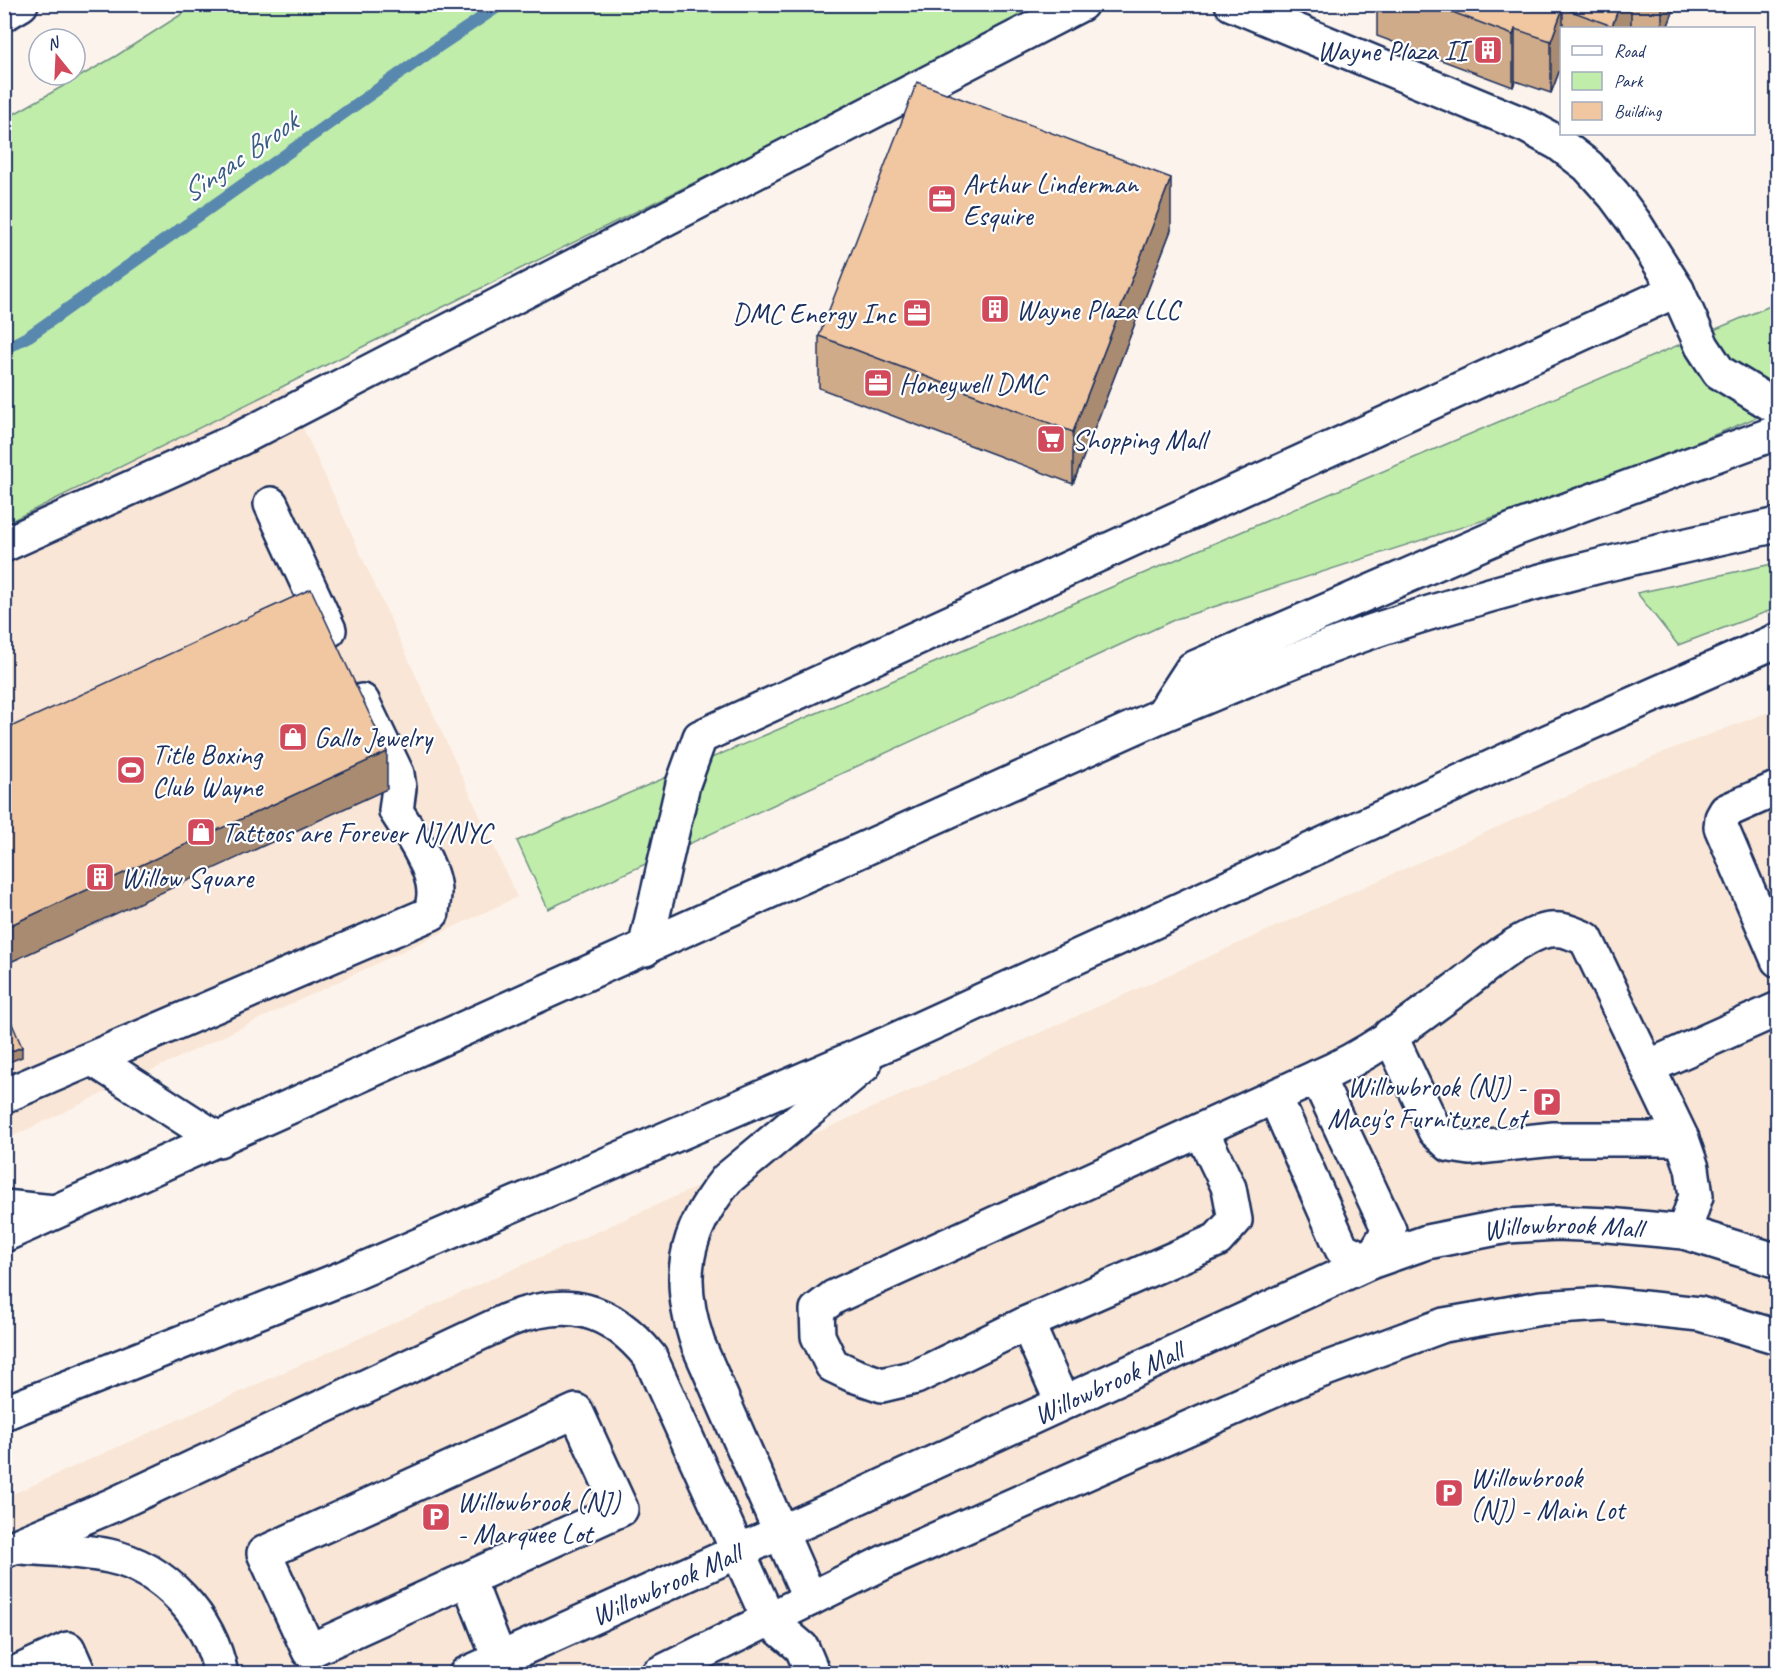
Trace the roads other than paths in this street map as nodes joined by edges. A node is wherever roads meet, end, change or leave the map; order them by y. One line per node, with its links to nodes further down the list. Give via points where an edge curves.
1 (21, 4): 4 (main road)
2 (1081, 4): 10 (main road, via 238,439)
3 (1232, 4): 5 (main road, via 1527,126 1558,143 1588,166 1614,195)
4 (4, 14)
5 (1677, 290): 6 (main road, via 1702,346 1719,372); 14 (main road, via 700,737 683,784)
6 (1778, 408)
7 (1778, 432): 12 (main road, via 1515,529 1192,669)
8 (271, 504): 19 (main road, via 397,774 396,811 432,878 432,912)
9 (1778, 525): 12 (main road, via 1529,584 1381,628)
10 (4, 545)
11 (1778, 640): 18 (main road)
12 (1162, 715): 14 (main road)
13 (1778, 788): 15 (main road, via 1726,812 1721,827)
14 (645, 949): 26 (main road)
15 (1778, 960)
16 (1778, 1009): 20 (main road)
17 (1390, 1035): 20 (main road, via 1514,946 1540,932 1566,929 1586,939); 21 (main road); 25 (main road, via 1435,1131 1450,1145 1470,1148 1554,1139)
18 (893, 1041): 36 (main road, via 343,1278); 37 (main road, via 727,1179 699,1219 691,1242 685,1294 690,1319)
19 (93, 1059): 22 (main road); 26 (main road)
20 (1647, 1067): 25 (main road)
21 (1317, 1077): 23 (main road); 31 (main road, via 1389,1230)
22 (4, 1096)
23 (1275, 1097): 24 (main road); 31 (main road, via 1342,1249)
24 (1201, 1130): 33 (main road, via 1229,1188 1234,1220 1217,1240); 33 (main road, via 834,1296 817,1310 818,1336 832,1365 882,1385 916,1377)
25 (1682, 1139): 29 (main road, via 1696,1196)
26 (219, 1140): 28 (main road)
27 (4, 1207): 28 (main road)
28 (56, 1212): 30 (main road)
29 (1684, 1232): 31 (main road, Willowbrook Mall, via 1557,1223 1507,1226 1427,1242); 32 (main road, Willowbrook Mall)
30 (4, 1236)
31 (1370, 1262): 35 (main road, Willowbrook Mall)
32 (1778, 1262)
33 (1027, 1323): 35 (main road)
34 (1778, 1336): 41 (main road, via 1700,1314 1605,1304 1541,1308 1444,1324 1304,1377 887,1561)
35 (1062, 1402): 37 (main road, Willowbrook Mall)
36 (4, 1413)
37 (781, 1532): 39 (main road, Willowbrook Mall); 41 (main road)
38 (10, 1549): 39 (main road, via 113,1505 508,1320 554,1307 600,1316 619,1326 650,1357); 47 (main road, via 75,1551 111,1557 147,1570 178,1594 201,1621 218,1656)
39 (737, 1551): 42 (main road); 43 (main road, Willowbrook Mall)
40 (468, 1579): 40 (main road, via 621,1509 576,1411 264,1553 309,1651); 43 (main road)
41 (810, 1599): 42 (main road); 44 (main road)
42 (769, 1620): 44 (main road); 49 (main road)
43 (499, 1658): 48 (main road, Willowbrook Mall)
44 (808, 1661)
45 (14, 1674): 46 (main road, via 68,1649)
46 (79, 1674)
47 (221, 1674)
48 (466, 1674)
49 (658, 1674)

